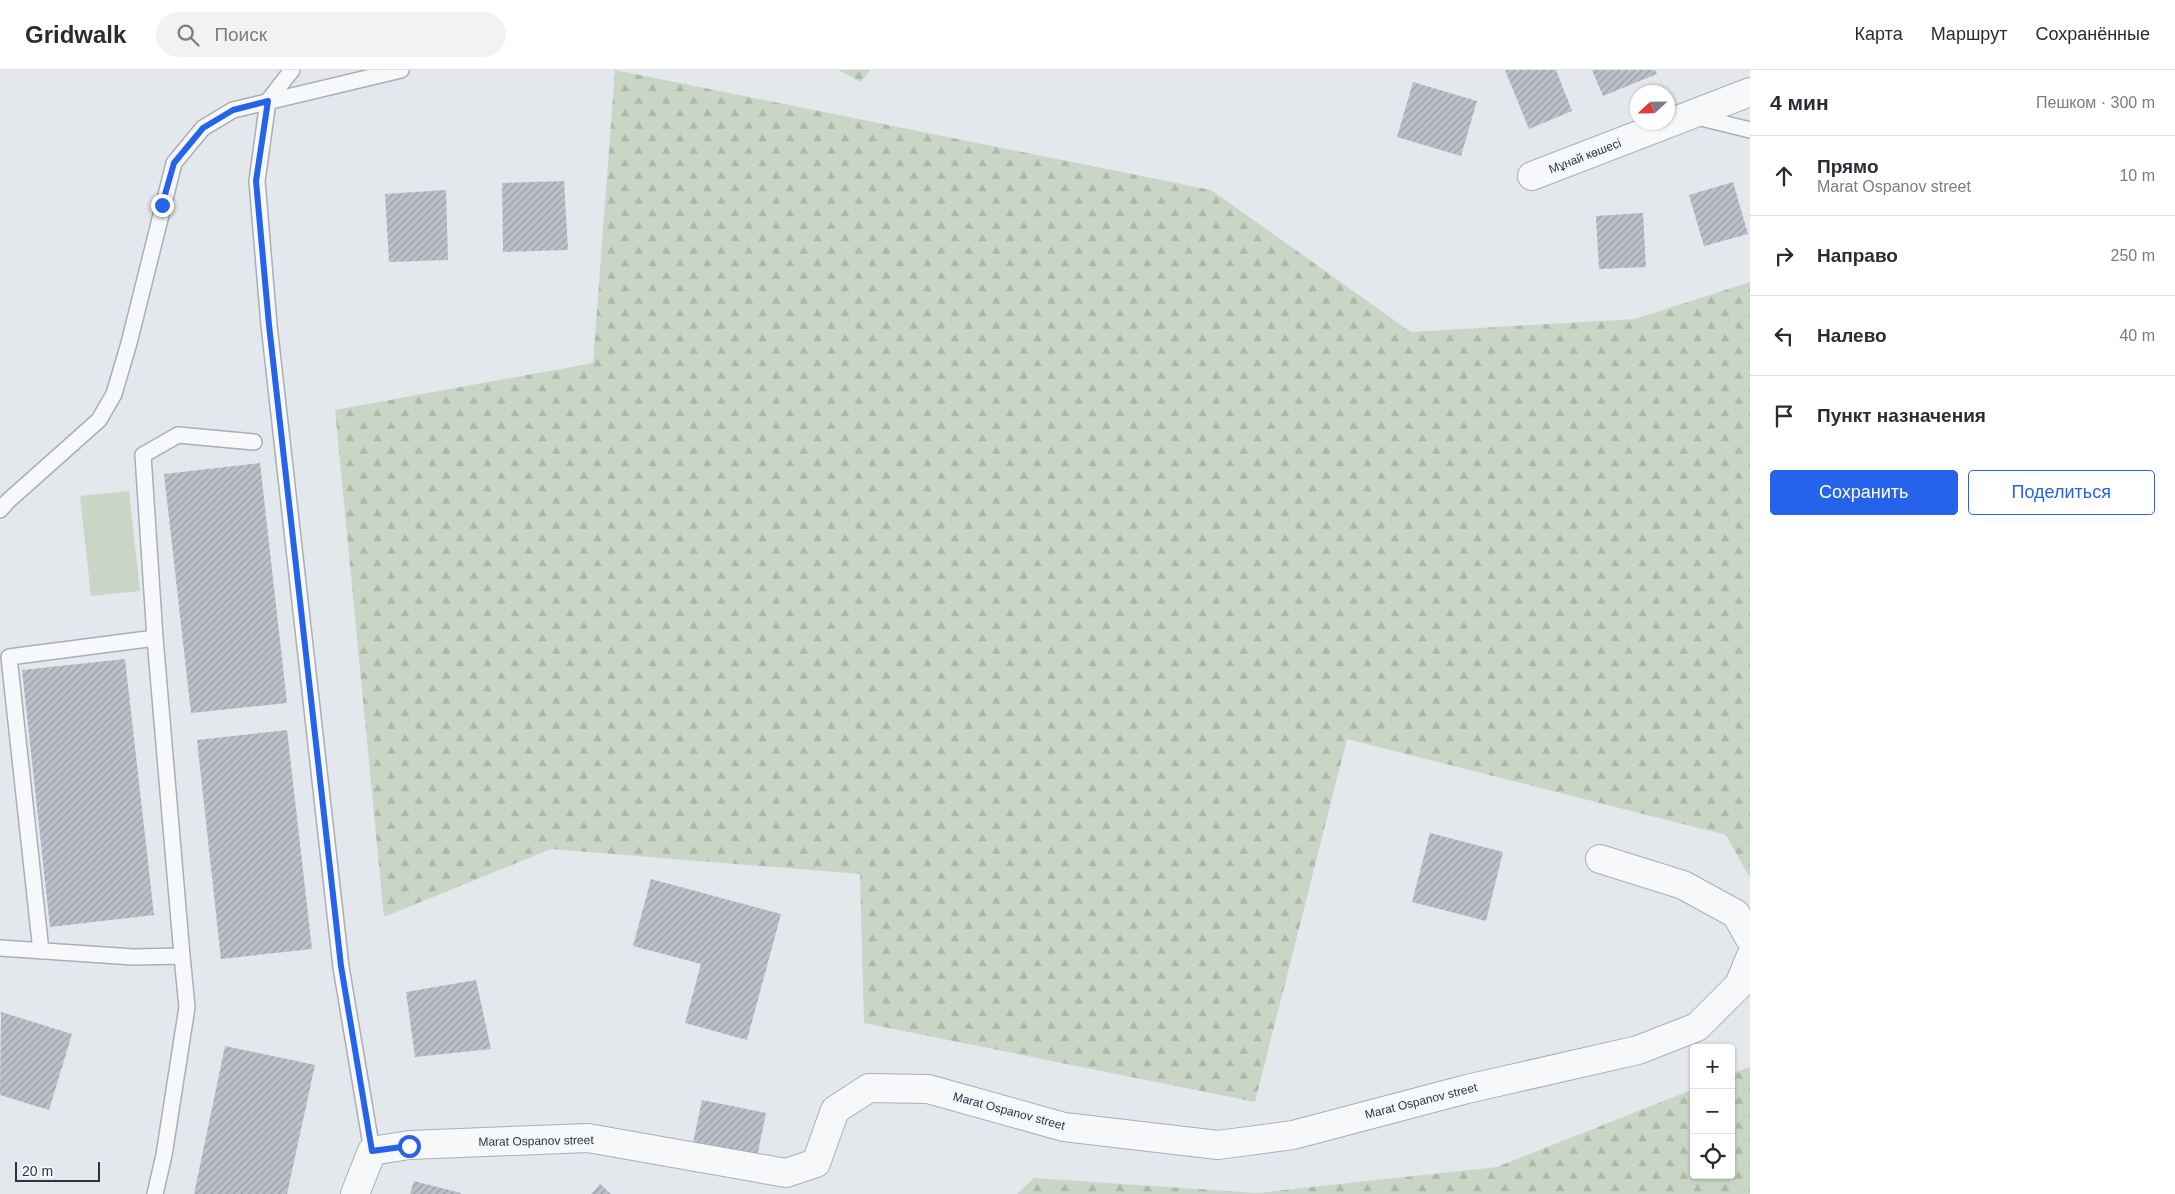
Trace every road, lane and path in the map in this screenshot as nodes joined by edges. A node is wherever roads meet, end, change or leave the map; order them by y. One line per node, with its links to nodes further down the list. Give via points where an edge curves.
1 (292, 70): 4 (lane)
2 (401, 70): 4 (lane)
3 (1750, 92): 5 (street, Мұнай көшесі)
4 (268, 101): 9 (lane, via 233,110 203,128 174,163 114,394 99,420); 17 (lane, via 256,181 269,325 341,966)
5 (1689, 115): 6 (lane); 7 (street, Мұнай көшесі)
6 (1750, 130)
7 (1532, 176)
8 (254, 442): 10 (lane, via 178,435 143,455)
9 (0, 510)
10 (155, 638): 14 (lane, via 9,657); 15 (lane)
11 (1600, 859): 12 (street, via 1683,885 1736,914)
12 (1750, 939)
13 (0, 948): 14 (lane)
14 (41, 951): 15 (lane, via 133,957)
15 (182, 956): 18 (lane, via 187,1007)
16 (1750, 958): 17 (street, Marat Ospanov street, via 1739,986 1696,1027 1638,1050 1274,1138 1218,1145 1064,1127 928,1089 869,1088 835,1110 816,1163 786,1173 588,1138 409,1146)
17 (372, 1151): 19 (street)
18 (155, 1194)
19 (355, 1194)

